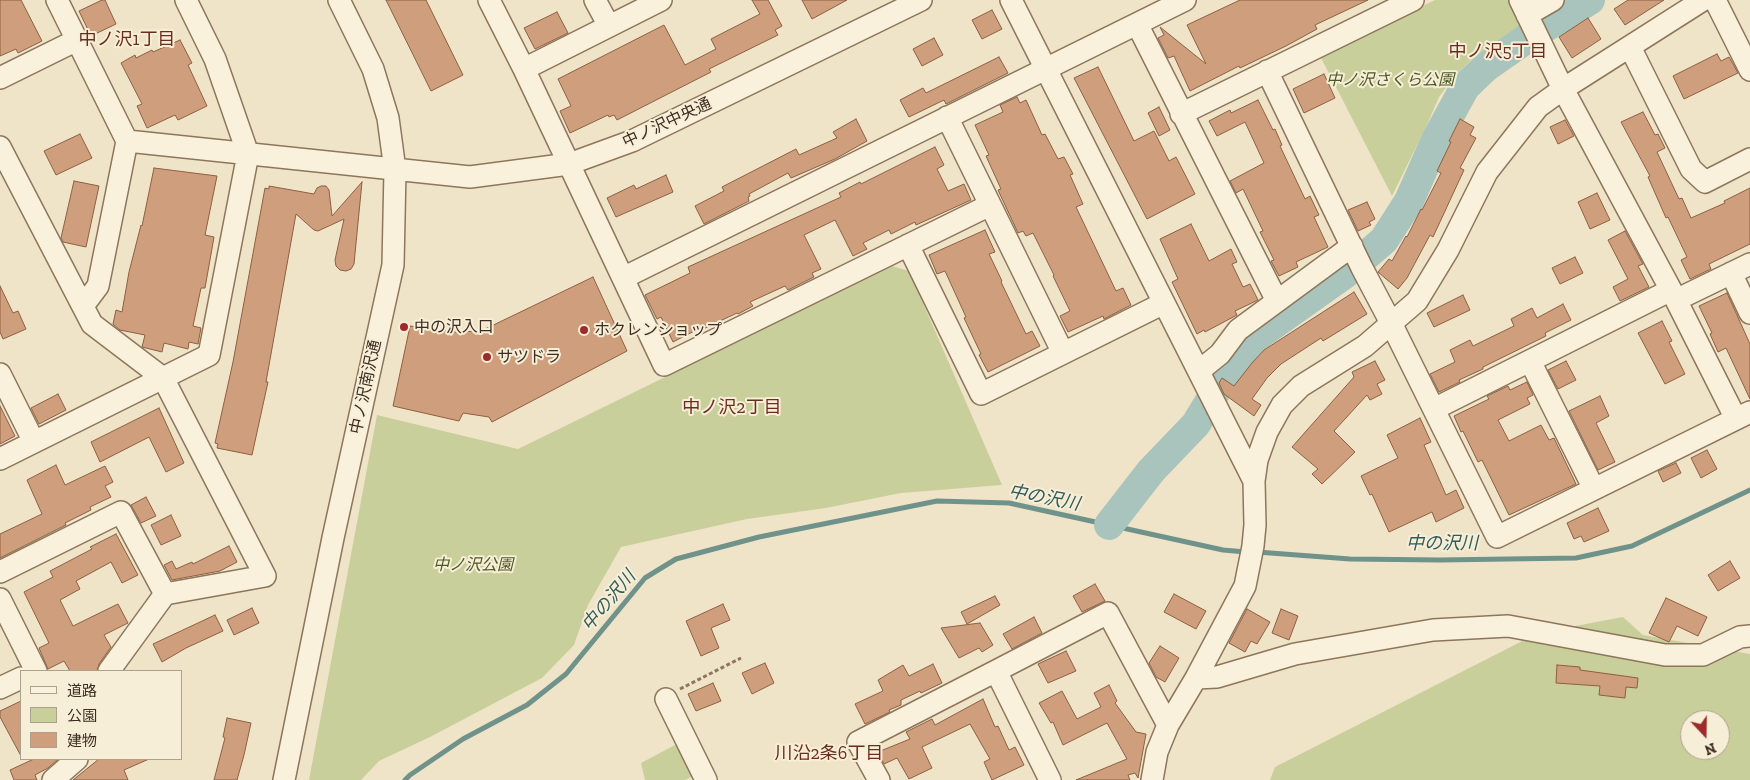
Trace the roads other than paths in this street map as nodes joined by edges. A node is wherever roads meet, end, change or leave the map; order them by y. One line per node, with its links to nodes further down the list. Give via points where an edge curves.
1 (57, 0): 17 (street)
2 (186, 0): 29 (street, via 215,59)
3 (340, 0): 32 (street, 中ノ沢南沢通, via 374,69 388,118)
4 (489, 0): 20 (street)
5 (595, 0): 16 (street)
6 (661, 0): 16 (street)
7 (921, 0): 31 (street, 中ノ沢中央通, via 632,141)
8 (1011, 0): 19 (street)
9 (1185, 0): 15 (street)
10 (1413, 0): 22 (street)
11 (1553, 0): 14 (street)
12 (1703, 0): 18 (street)
13 (1715, 0): 21 (street)
14 (1526, 12): 24 (street)
15 (1137, 24): 19 (street); 25 (street)
16 (609, 26): 20 (street)
17 (77, 40): 23 (street); 27 (street)
18 (1630, 46): 24 (street); 30 (street, via 1691,169 1705,182)
19 (1046, 68): 26 (street); 41 (street)
20 (524, 69): 31 (street)
21 (1750, 70)
22 (1267, 71): 25 (street); 35 (street)
23 (0, 78)
24 (1563, 89): 39 (street); 44 (street, via 1538,107 1487,172 1448,250 1417,301)
25 (1181, 114): 40 (street)
26 (947, 117): 33 (street); 38 (street)
27 (127, 141): 29 (street, 中ノ沢中央通); 42 (street, via 98,286)
28 (0, 147): 42 (street)
29 (248, 154): 32 (street, 中ノ沢中央通); 49 (street, via 209,355)
30 (1750, 159)
31 (569, 164): 32 (street, 中ノ沢中央通, via 470,177); 38 (street)
32 (395, 170): 70 (street, 中ノ沢南沢通, via 393,265)
33 (990, 205): 34 (street); 45 (street)
34 (908, 245): 38 (street, via 664,365); 45 (street, via 981,394)
35 (1357, 256): 40 (street); 44 (street)
36 (1750, 264): 37 (street)
37 (1731, 273): 39 (street); 43 (street)
38 (622, 278)
39 (1673, 295): 46 (street); 51 (street)
40 (1277, 300): 48 (street, via 1238,330)
41 (1164, 303): 45 (street); 48 (street)
42 (83, 306): 49 (street, via 92,324)
43 (1750, 313)
44 (1391, 323): 50 (street); 54 (street, via 1365,346 1300,386 1282,405 1256,460)
45 (1063, 353)
46 (1530, 361): 50 (street); 55 (street)
47 (0, 374): 52 (street)
48 (1201, 377): 54 (street)
49 (163, 378): 52 (street); 57 (street, via 265,576)
50 (1434, 409): 55 (street, via 1497,537)
51 (1743, 416): 55 (street)
52 (34, 442): 53 (street)
53 (0, 459)
54 (1254, 481): 63 (street, via 1255,525 1245,586)
55 (1594, 489)
56 (0, 572): 57 (street, via 121,512)
57 (165, 594): 61 (street)
58 (0, 599): 60 (street)
59 (1750, 636): 63 (street, via 1740,637 1703,655 1665,655 1508,626 1433,630 1295,654 1217,677)
60 (31, 670)
61 (109, 670)
62 (996, 671): 67 (street, via 1108,613); 72 (street, via 858,742); 73 (street)
63 (1196, 678): 67 (street)
64 (20, 679): 65 (street)
65 (0, 688)
66 (666, 699): 71 (street)
67 (1168, 725): 74 (street, via 1157,752)
68 (76, 760): 69 (street)
69 (53, 780)
70 (284, 780)
71 (706, 780)
72 (879, 780)
73 (1050, 780)
74 (1152, 780)

